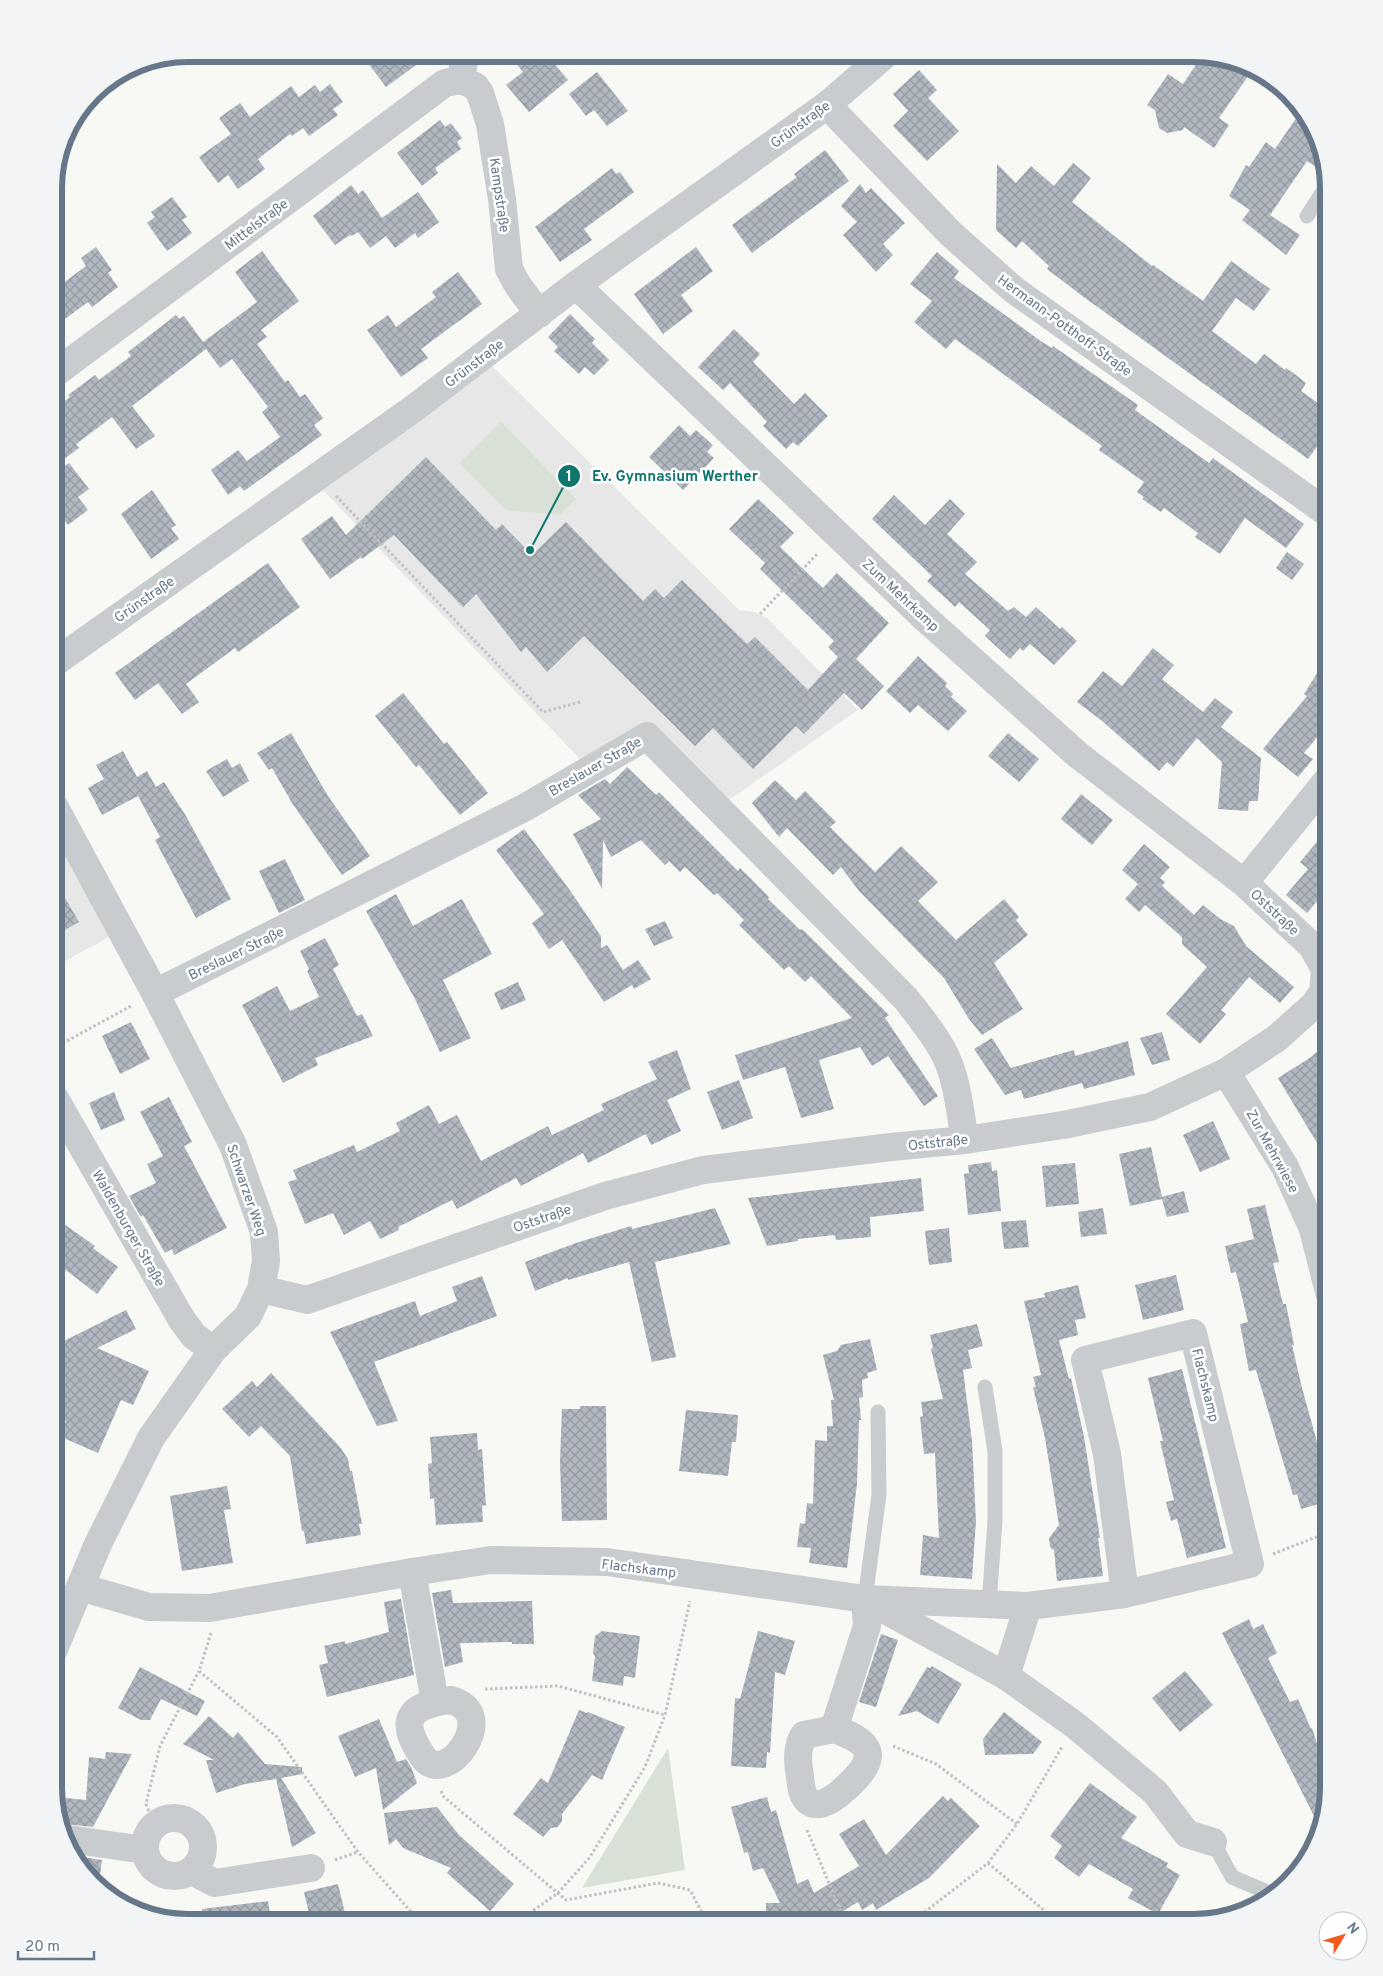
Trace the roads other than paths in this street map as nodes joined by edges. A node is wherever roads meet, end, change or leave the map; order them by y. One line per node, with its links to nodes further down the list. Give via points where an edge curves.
1 (876, 63): 3 (street, Grünstraße)
2 (463, 67): 7 (street, Kampstraße, via 480,93 490,124 509,269); 8 (street, Mittelstraße, via 445,84)
3 (827, 105): 6 (street, Grünstraße); 9 (street, Hermann-Potthoff-Straße, via 950,232 1014,290)
4 (1320, 196): 5 (lane)
5 (1306, 216)
6 (576, 286): 7 (street, Grünstraße); 13 (street, Zum Mehrkamp, via 926,619 1078,755)
7 (539, 314): 10 (street, Grünstraße, via 413,409)
8 (63, 367)
9 (1320, 508)
10 (63, 657)
11 (1320, 789): 13 (street, Oststraße)
12 (63, 822): 15 (street, Schwarzer Weg)
13 (1244, 883): 14 (street, Oststraße, via 1312,946)
14 (1320, 960)
15 (155, 993): 19 (street, Breslauer Straße, via 524,808 647,736 906,999 946,1057 957,1092); 21 (street, Schwarzer Weg, via 233,1145 264,1232 266,1261)
16 (1320, 997): 17 (street, Oststraße, via 1277,1038)
17 (1226, 1072): 19 (street, Oststraße, via 1150,1107); 20 (street, Zur Mehrwiese, via 1285,1167 1313,1229)
18 (62, 1112): 22 (street, Waldenburger Straße, via 182,1320 194,1336)
19 (965, 1140): 21 (street, Oststraße, via 703,1170 605,1196 307,1300)
20 (1320, 1257)
21 (261, 1289): 22 (street, Schwarzer Weg, via 248,1316)
22 (213, 1350): 26 (street, Schwarzer Weg, via 150,1438)
23 (984, 1387): 29 (lane, via 994,1451 995,1521)
24 (878, 1412): 28 (lane, via 878,1495)
25 (412, 1572): 26 (street, Flachskamp, via 210,1608 149,1607); 28 (street, Flachskamp, via 491,1560 607,1562); 33 (street)
26 (80, 1587): 31 (street, Schwarzer Weg)
27 (1126, 1594): 27 (street, Flachskamp, via 1250,1564 1194,1333 1085,1360 1107,1454); 30 (street, Flachskamp)
28 (865, 1599): 29 (street, Flachskamp); 32 (street, Flachskamp); 34 (street, via 867,1626)
29 (989, 1604): 30 (street, Flachskamp)
30 (1028, 1606): 32 (street)
31 (62, 1630)
32 (1006, 1676): 36 (street, Flachskamp, via 1074,1725 1155,1792 1187,1834)
33 (435, 1702): 33 (street, via 420,1707 411,1716 409,1726 414,1744 425,1760 434,1765 444,1765 469,1739 471,1721 458,1702)
34 (834, 1729): 34 (street, via 804,1735 799,1742 799,1771 804,1796 809,1802 827,1802 864,1771 867,1764 868,1752 862,1742)
35 (74, 1840): 37 (street)
36 (1214, 1842): 40 (lane, via 1232,1876)
37 (145, 1850): 39 (street, via 154,1869 163,1874 173,1877); 39 (street, via 145,1841 154,1825 171,1817 190,1821 202,1835 204,1844 203,1854)
38 (311, 1868): 39 (street, via 215,1883)
39 (192, 1871)
40 (1266, 1891)

